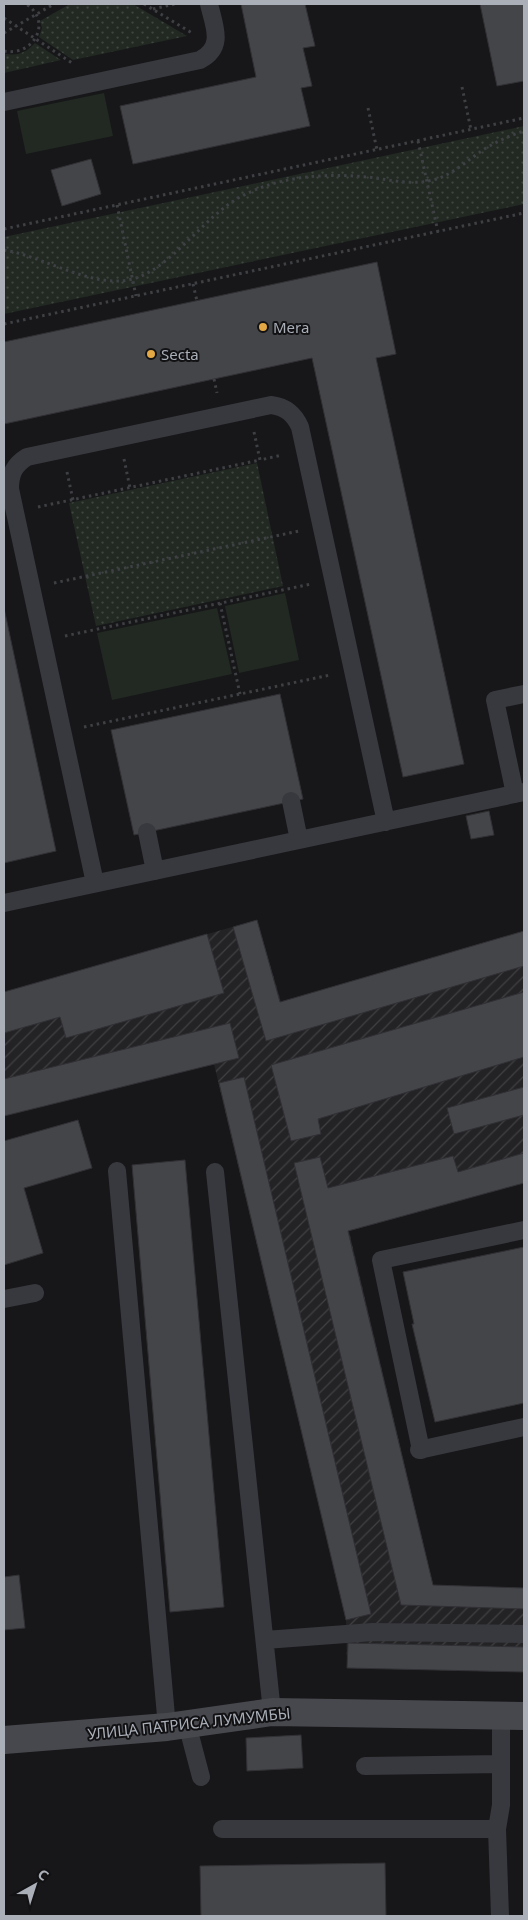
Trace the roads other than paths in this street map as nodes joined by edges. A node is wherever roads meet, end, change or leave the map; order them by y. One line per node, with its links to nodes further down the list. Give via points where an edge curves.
1 (209, 4): 2 (lane, via 216,39 214,47 200,60)
2 (4, 102)
3 (524, 694): 4 (lane, via 495,700)
4 (520, 793): 6 (lane)
5 (291, 801): 8 (lane)
6 (386, 822): 8 (lane); 10 (lane, via 300,427 289,410 271,405 27,457 16,465 10,477)
7 (147, 832): 9 (lane)
8 (299, 840): 9 (lane)
9 (155, 871): 10 (lane)
10 (95, 884): 11 (lane)
11 (4, 903)
12 (117, 1172): 22 (lane)
13 (215, 1172): 19 (lane)
14 (524, 1230): 17 (lane, via 380,1260 419,1450)
15 (36, 1293): 16 (lane)
16 (4, 1299)
17 (524, 1427)
18 (524, 1634): 19 (lane, via 373,1632)
19 (265, 1640): 20 (lane)
20 (272, 1712): 21 (street, УЛИЦА ПАТРИСА ЛУМУМБЫ); 22 (street, УЛИЦА ПАТРИСА ЛУМУМБЫ)
21 (513, 1716): 24 (lane)
22 (177, 1726): 23 (street, УЛИЦА ПАТРИСА ЛУМУМБЫ); 26 (lane)
23 (4, 1740)
24 (501, 1764): 25 (lane); 28 (lane)
25 (365, 1766)
26 (201, 1777)
27 (222, 1829): 28 (lane)
28 (497, 1829): 29 (lane)
29 (500, 1916)

